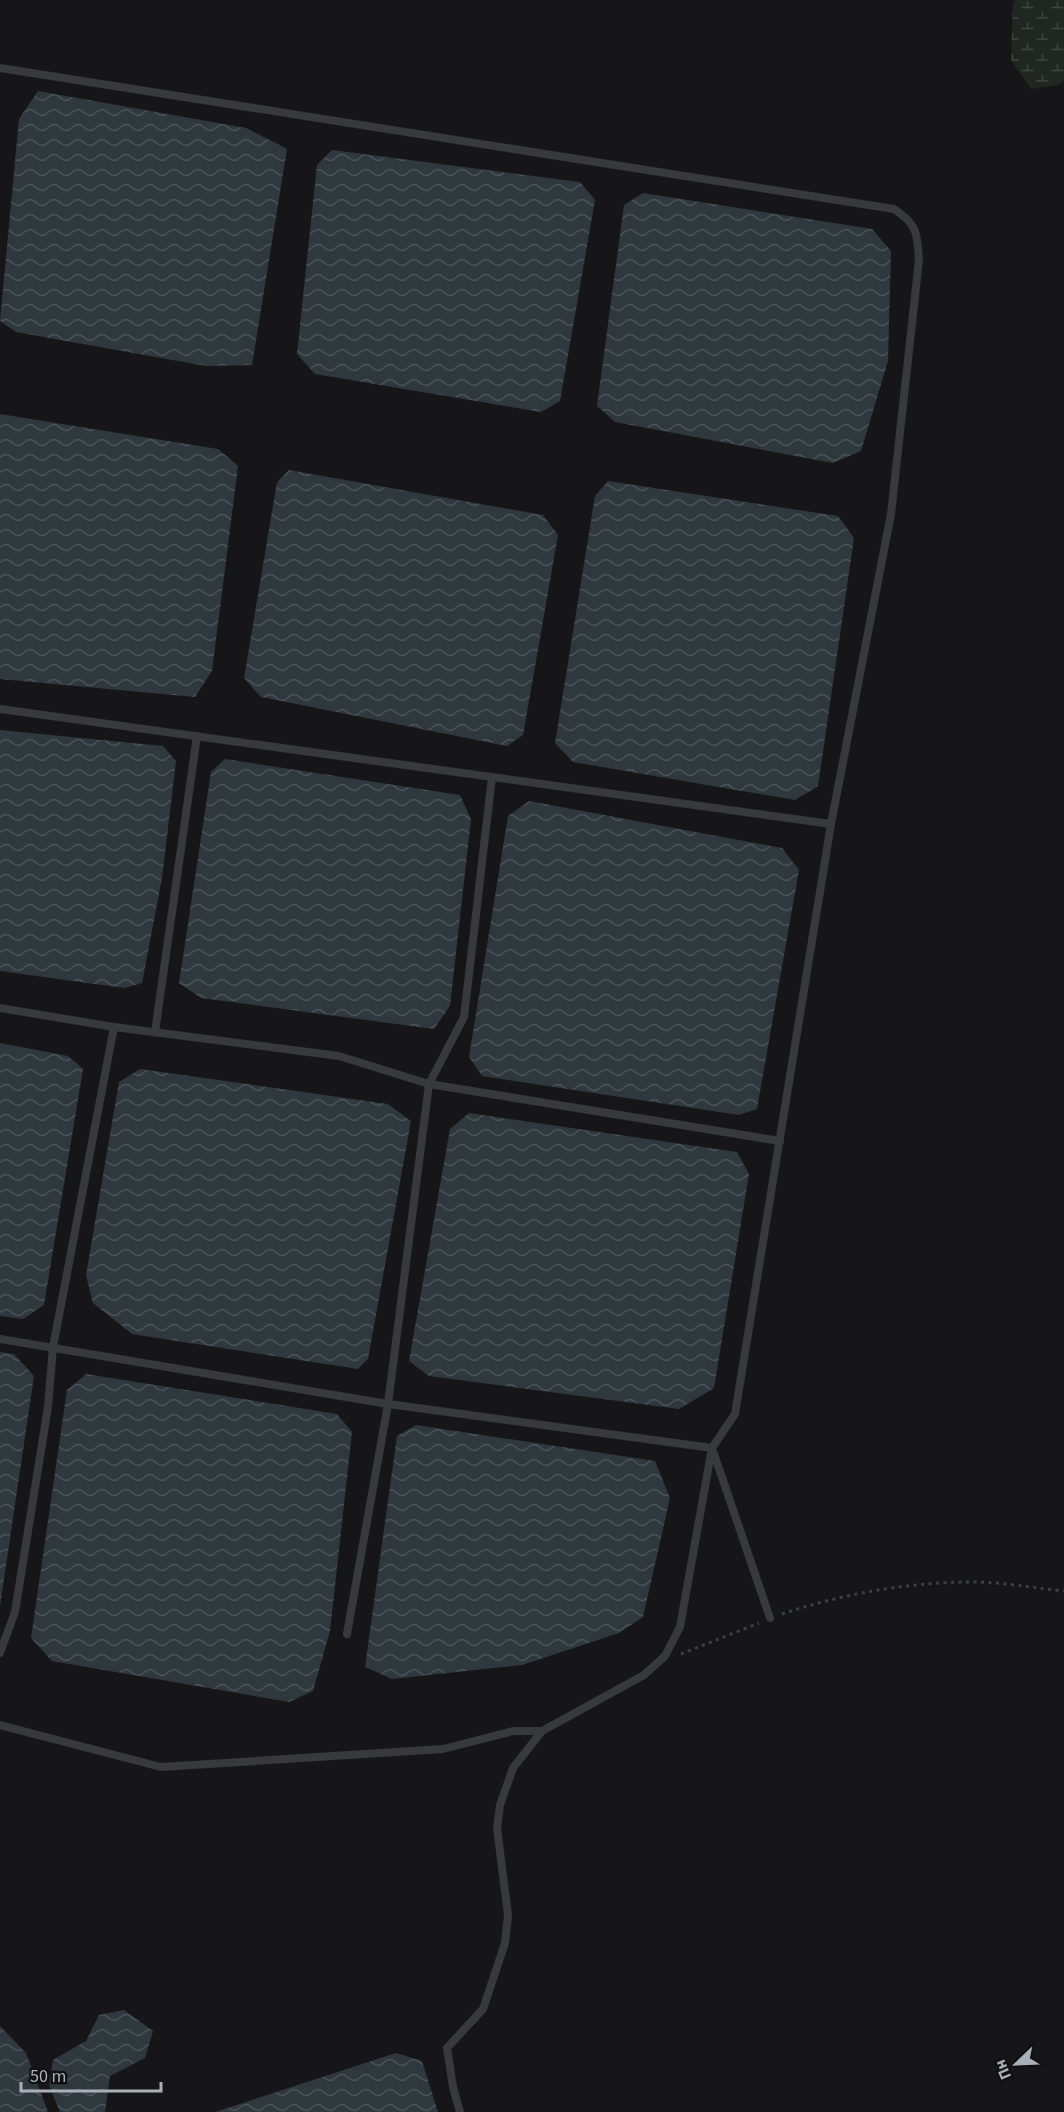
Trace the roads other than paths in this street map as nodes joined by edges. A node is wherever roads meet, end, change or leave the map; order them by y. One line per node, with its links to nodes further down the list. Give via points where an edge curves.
1 (0, 68): 5 (lane, via 894,209 910,220 917,232 919,260 891,514)
2 (0, 709): 3 (lane)
3 (197, 736): 4 (lane); 8 (lane)
4 (492, 777): 5 (lane); 9 (lane, via 464,1017)
5 (831, 825): 10 (lane)
6 (0, 1008): 7 (lane)
7 (114, 1027): 8 (lane); 12 (lane)
8 (154, 1032): 9 (lane, via 339,1056)
9 (429, 1084): 10 (lane); 13 (lane)
10 (780, 1141): 14 (lane, via 735,1414)
11 (0, 1339): 12 (lane)
12 (53, 1347): 13 (lane); 17 (lane, via 48,1407 15,1612)
13 (388, 1404): 14 (lane); 16 (lane)
14 (712, 1448): 15 (lane); 19 (lane, via 684,1613 670,1649 644,1675)
15 (771, 1618)
16 (347, 1634)
17 (0, 1653)
18 (0, 1725): 19 (lane, via 161,1767 443,1749 513,1731)
19 (542, 1731): 20 (lane, via 513,1768 500,1805 497,1840 508,1915 505,1943 483,2009 447,2048)
20 (460, 2112)

